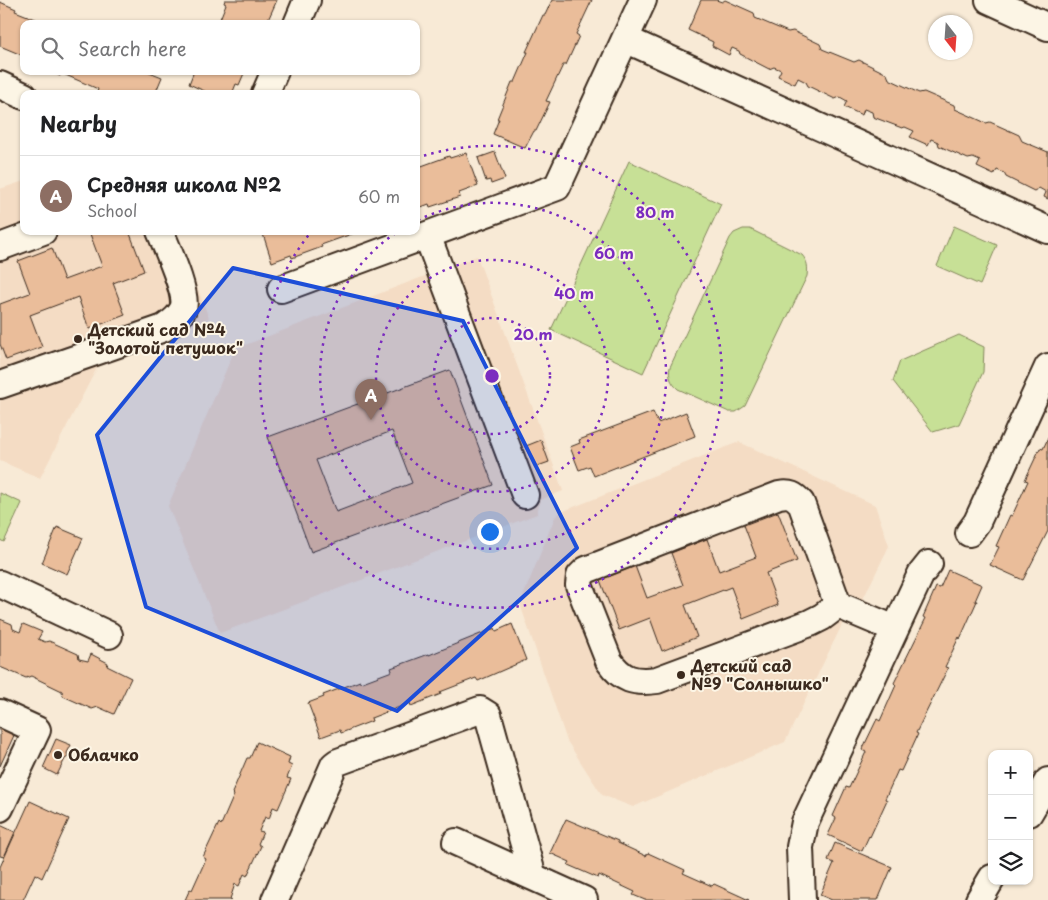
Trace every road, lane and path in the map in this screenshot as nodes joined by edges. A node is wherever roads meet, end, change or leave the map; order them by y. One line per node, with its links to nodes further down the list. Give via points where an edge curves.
1 (307, 0): 5 (street)
2 (643, 0): 7 (street)
3 (989, 0): 4 (street)
4 (1027, 8): 6 (street)
5 (299, 20)
6 (1048, 27)
7 (625, 39): 12 (street); 15 (street, via 557,187)
8 (274, 75): 10 (street)
9 (0, 85): 11 (street)
10 (267, 90)
11 (20, 94)
12 (1048, 230)
13 (32, 235): 16 (street)
14 (161, 235): 19 (street, via 183,293 184,308 178,318 164,328)
15 (427, 235): 17 (street); 20 (street)
16 (0, 247)
17 (281, 289)
18 (1048, 367): 21 (street, via 977,522)
19 (0, 385)
20 (526, 495)
21 (969, 532)
22 (929, 564): 25 (street, via 920,574)
23 (0, 584): 26 (street)
24 (838, 605): 24 (street, via 810,623 646,682 624,677 609,661 579,585 580,576 586,570 788,493 802,503); 25 (street)
25 (895, 628): 36 (street, via 805,822 800,847)
26 (109, 635)
27 (0, 713): 30 (street, via 37,730)
28 (1048, 781): 29 (street)
29 (1033, 806)
30 (0, 808)
31 (456, 842): 32 (street)
32 (533, 877): 34 (street, via 488,715 480,710 334,765); 35 (street)
33 (988, 885): 37 (street)
34 (275, 900)
35 (584, 900)
36 (802, 900)
37 (979, 900)

